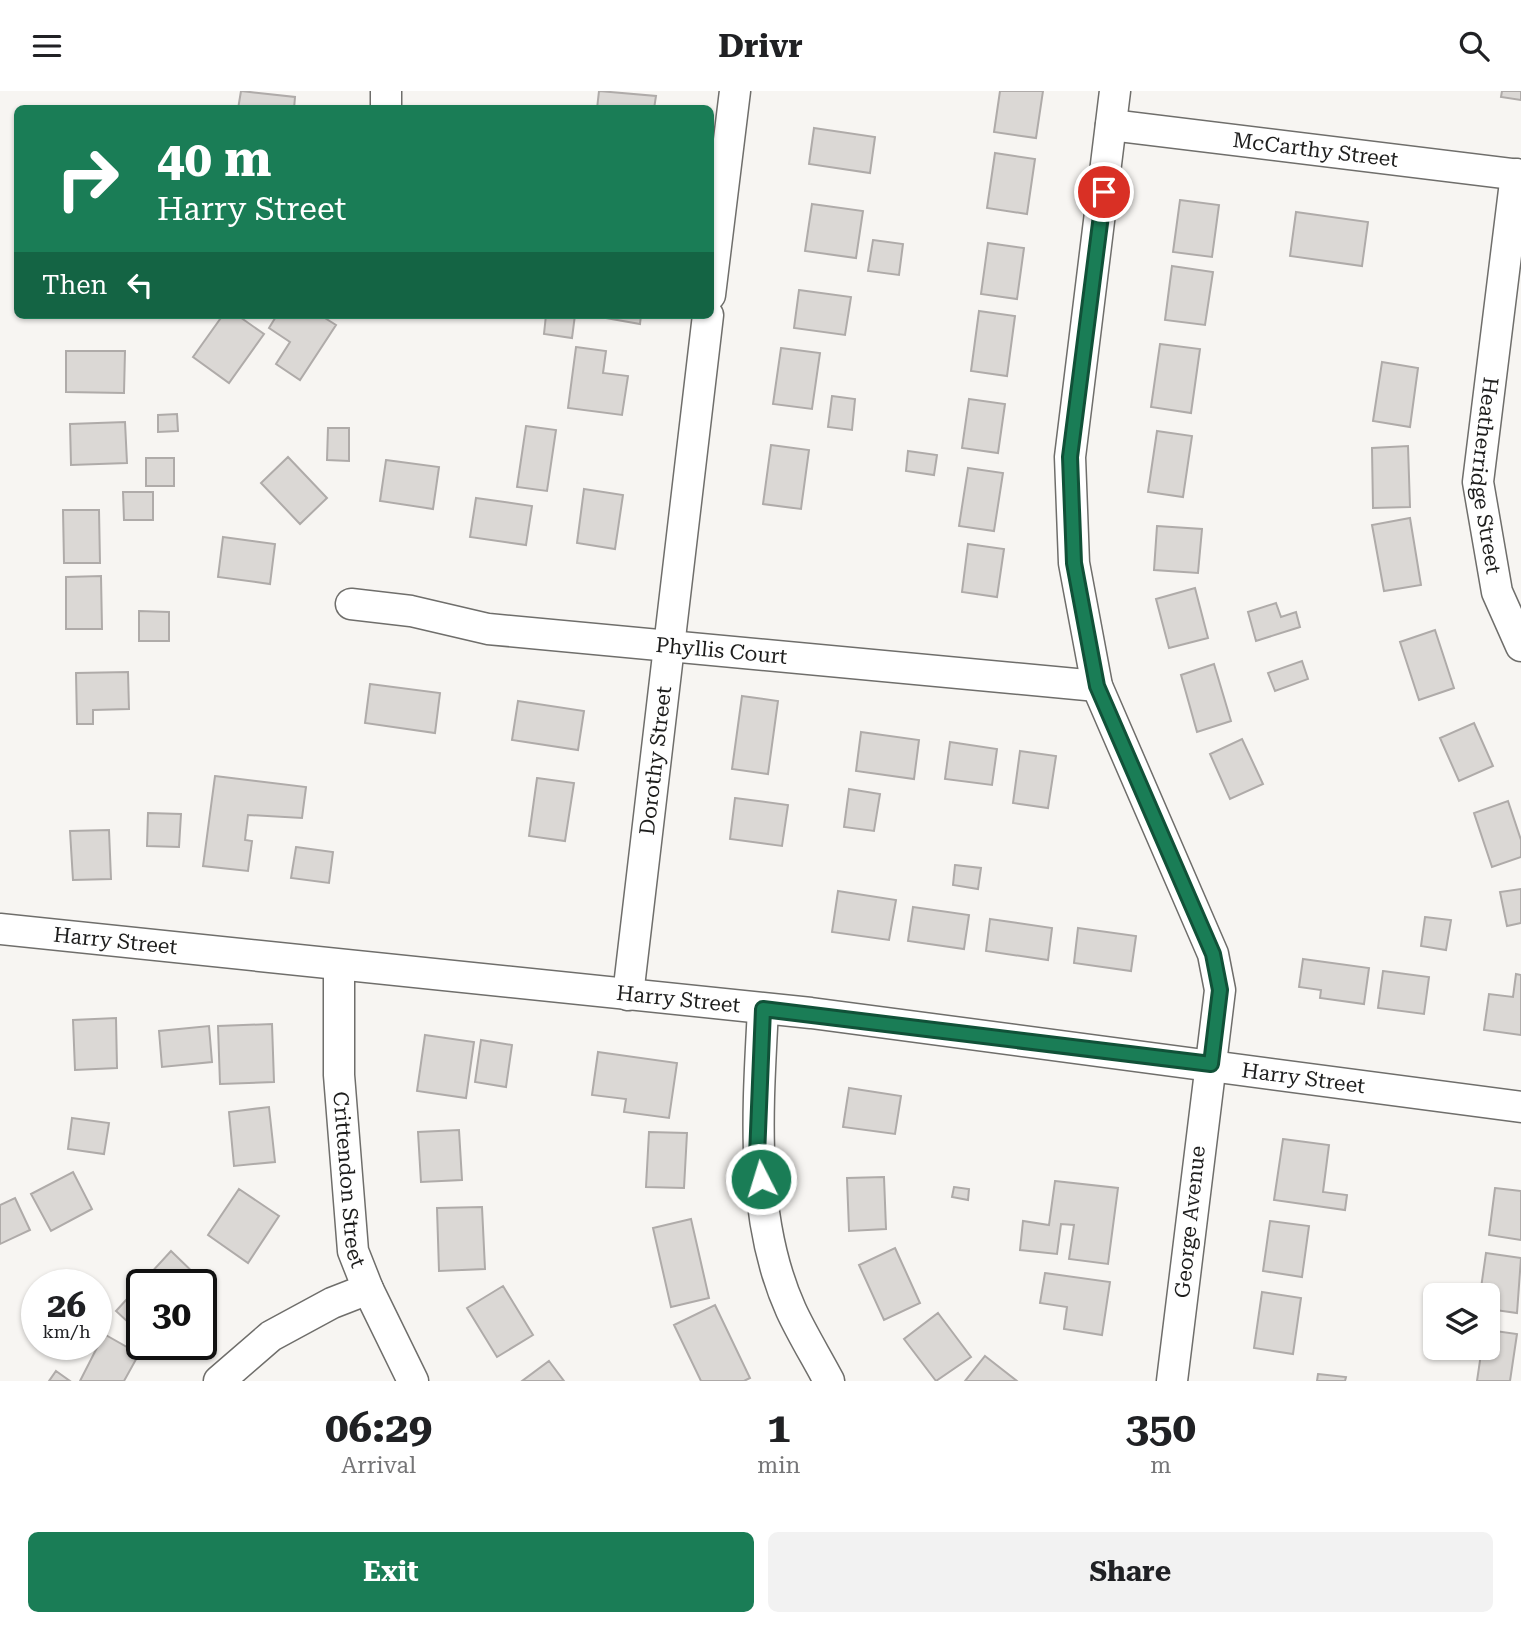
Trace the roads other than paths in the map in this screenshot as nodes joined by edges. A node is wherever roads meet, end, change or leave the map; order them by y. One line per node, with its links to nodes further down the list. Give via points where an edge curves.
1 (735, 91): 5 (street)
2 (1115, 91): 3 (street, George Avenue)
3 (1111, 125): 4 (street, McCarthy Street); 10 (street, George Avenue, via 1070,457 1074,563)
4 (1518, 174): 9 (street, Heatherridge Street, via 1478,482 1497,592)
5 (714, 262)
6 (708, 319): 8 (street, Dorothy Street)
7 (351, 604): 8 (street, Phyllis Court, via 411,611 488,629)
8 (667, 646): 10 (street, Phyllis Court); 13 (street, Dorothy Street)
9 (1521, 646)
10 (1097, 686): 15 (street, George Avenue, via 1213,954 1220,990)
11 (0, 929): 12 (street, Harry Street)
12 (339, 965): 13 (street, Harry Street); 17 (street, Crittendon Street, via 338,1075 346,1190 354,1251)
13 (628, 996): 14 (street, Harry Street)
14 (763, 1009): 15 (street, Harry Street); 20 (street, via 757,1156 772,1248 790,1309)
15 (1211, 1064): 16 (street, Harry Street); 21 (street, George Avenue)
16 (1521, 1107)
17 (368, 1289): 18 (street, via 271,1336); 19 (street, Crittendon Street)
18 (219, 1381)
19 (413, 1381)
20 (829, 1381)
21 (1172, 1381)

